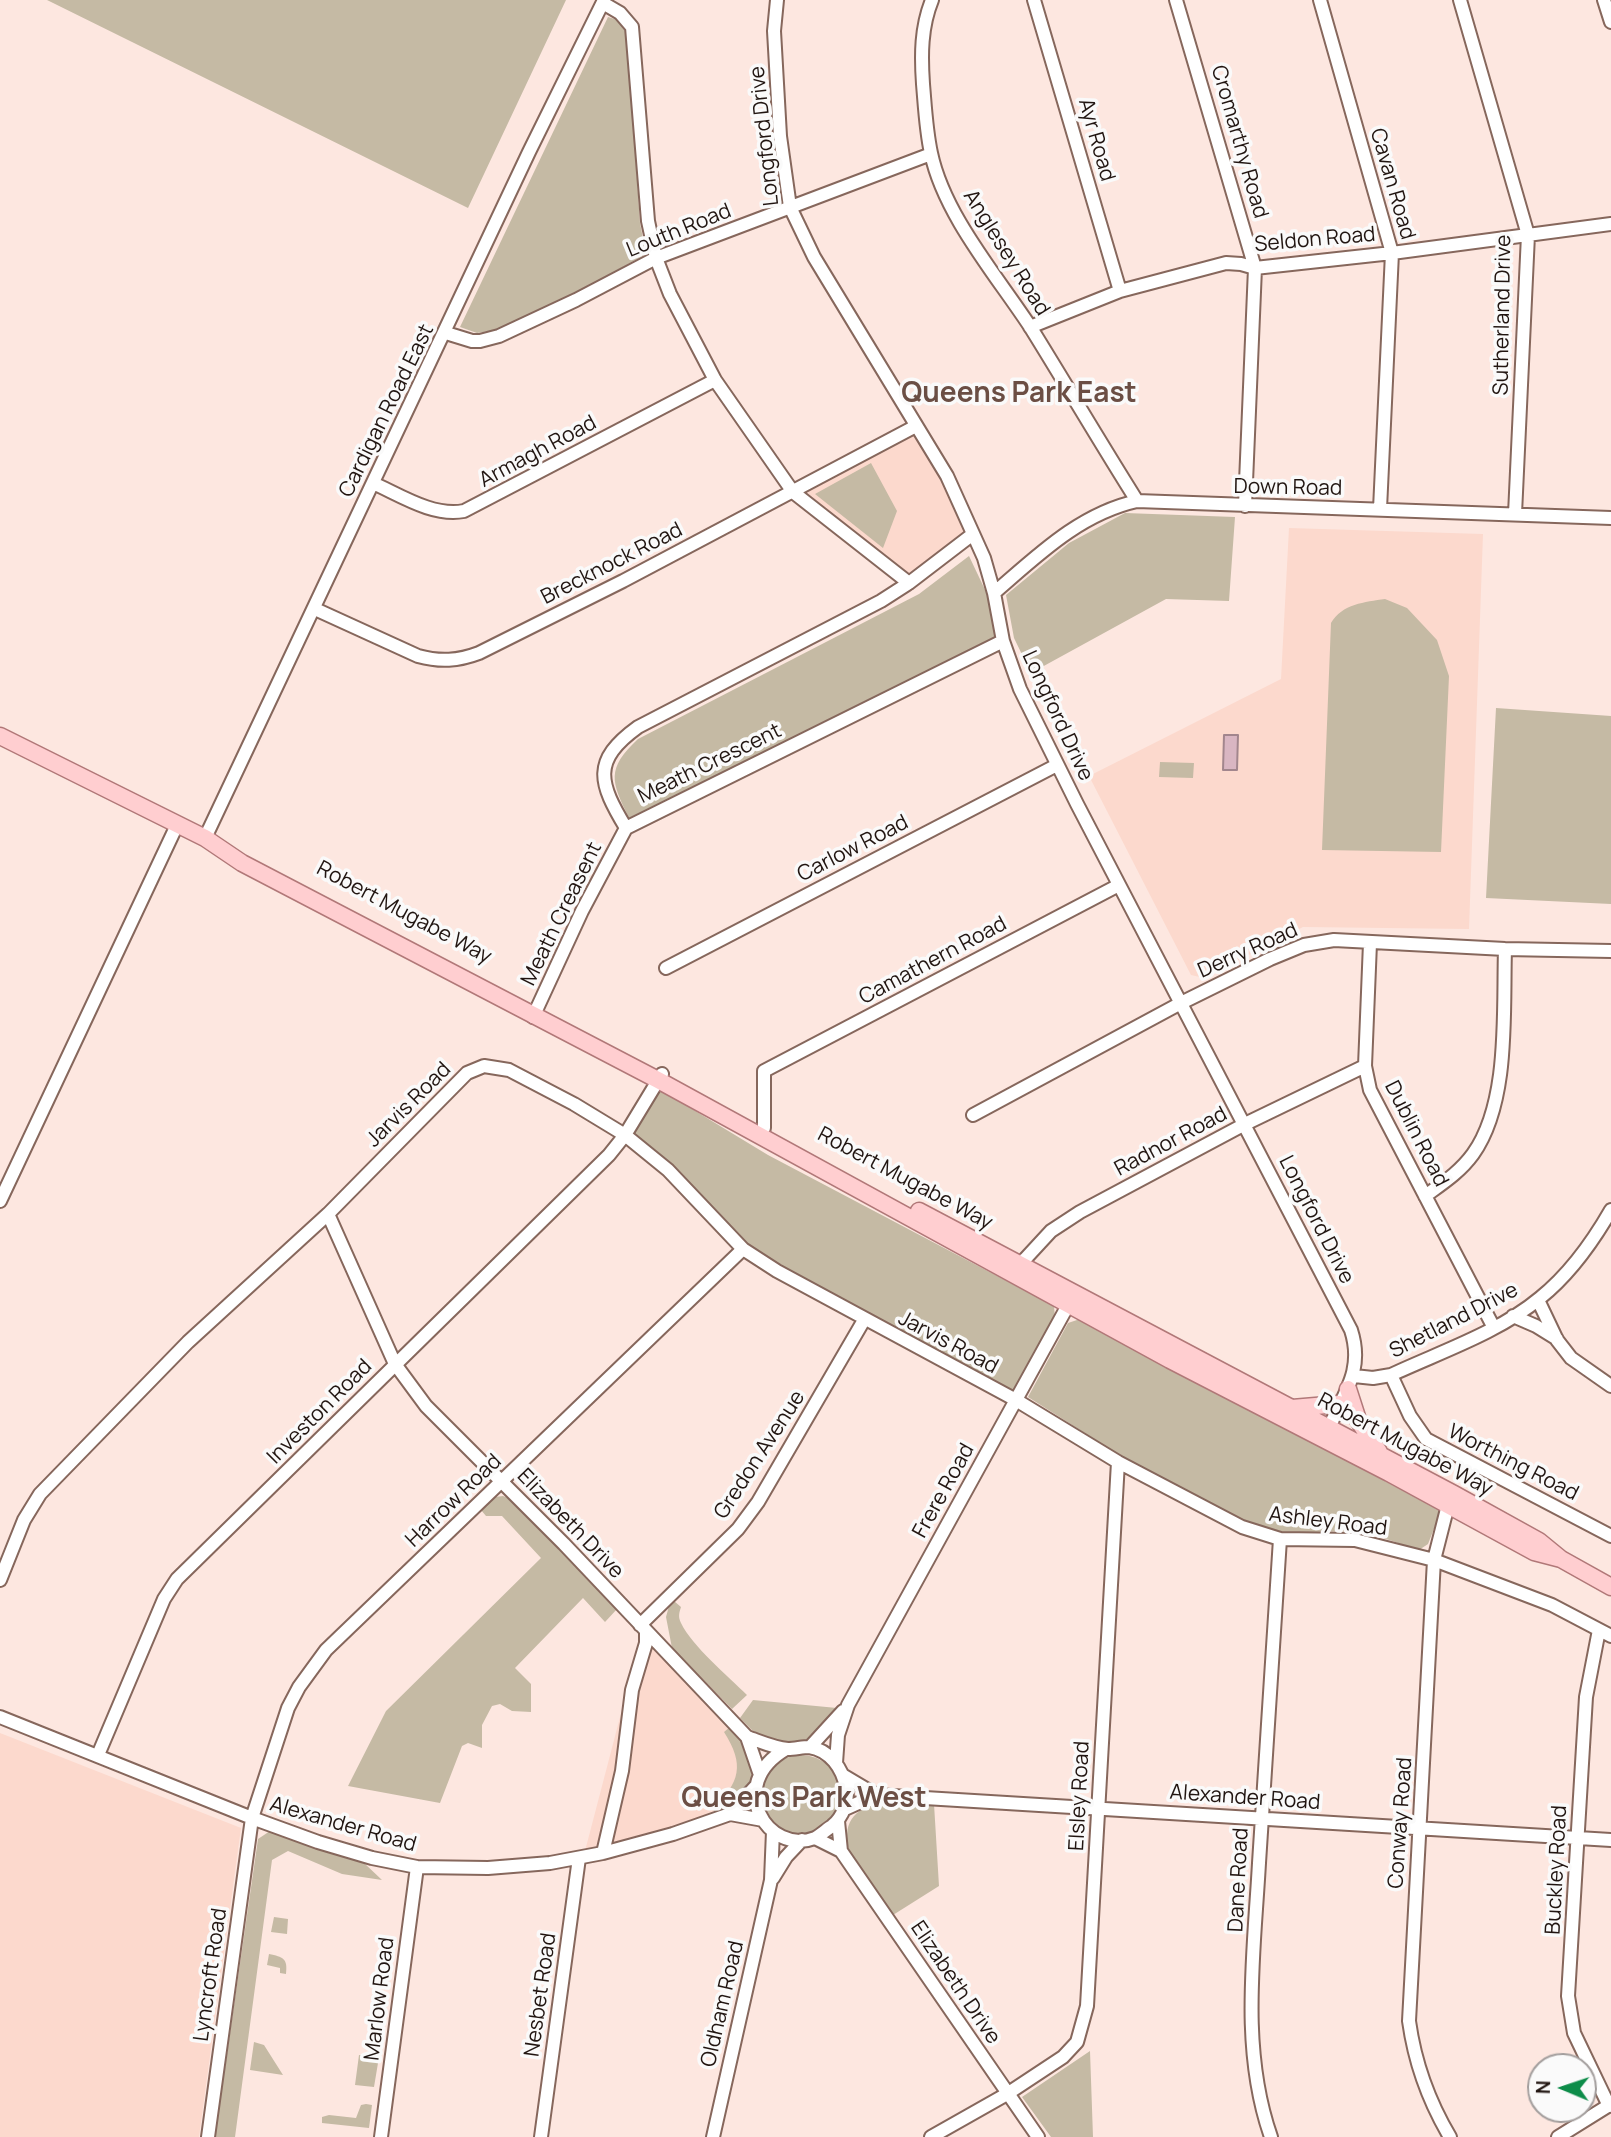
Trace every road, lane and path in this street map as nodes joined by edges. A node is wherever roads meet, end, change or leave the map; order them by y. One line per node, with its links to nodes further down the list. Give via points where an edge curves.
1 (778, 0): 11 (street, Longford Drive, via 774,31 780,136)
2 (932, 0): 10 (street, Anglesey Road, via 924,26 922,60)
3 (1034, 0): 17 (street, Ayr Road)
4 (1176, 0): 16 (street, Cromarthy Road)
5 (1320, 0): 14 (street, Cavan Road)
6 (1460, 0): 13 (street, Sutherland Drive)
7 (1604, 0): 9 (street)
8 (604, 2): 15 (street, via 632,27 648,221); 19 (street, Cardigan Road East)
9 (1611, 22)
10 (932, 154): 11 (street, Louth Road); 18 (street, Anglesey Road, via 960,220)
11 (790, 207): 15 (street, Louth Road); 21 (street, Longford Drive, via 814,257)
12 (1611, 224): 13 (street, Seldon Road)
13 (1528, 236): 14 (street, Seldon Road); 27 (street, Sutherland Drive)
14 (1392, 253): 16 (street, Seldon Road); 26 (street, Cavan Road)
15 (656, 258): 19 (street, Louth Road, via 488,340 471,341); 20 (street)
16 (1255, 268): 17 (street, Seldon Road, via 1226,263); 25 (street, Cromarthy Road)
17 (1120, 291): 18 (street, Seldon Road)
18 (1030, 327): 24 (street, Anglesey Road)
19 (446, 332): 22 (street, Cardigan Road East)
20 (715, 380): 22 (street, Armagh Road, via 464,511 427,507); 23 (street)
21 (916, 426): 23 (street, Brecknock Road); 29 (street, Longford Drive, via 947,476)
22 (373, 484): 32 (street, Cardigan Road East)
23 (793, 492): 30 (street); 32 (street, Brecknock Road, via 465,658 418,656)
24 (1137, 501): 25 (street, Down Road); 31 (street, Down Road, via 1115,506 1071,530)
25 (1245, 506): 26 (street, Down Road)
26 (1380, 509): 27 (street, Down Road)
27 (1515, 514): 28 (street, Down Road)
28 (1611, 518)
29 (973, 534): 30 (street, Meath Crescent); 31 (street, Longford Drive)
30 (909, 583): 37 (street, Meath Crescent, via 622,739 612,750 604,776 605,790)
31 (994, 593): 33 (street, Longford Drive)
32 (315, 609): 38 (street, Cardigan Road East)
33 (1003, 641): 35 (street, Longford Drive); 37 (street, Meath Crescent)
34 (0, 736): 36 (main road, Robert Mugabe Way)
35 (1057, 765): 39 (street, Longford Drive); 43 (street, Carlow Road)
36 (177, 825): 38 (main road, Robert Mugabe Way); 53 (street)
37 (626, 828): 45 (street, Meath Creasent)
38 (205, 838): 45 (main road, Robert Mugabe Way, via 298,881)
39 (1119, 885): 44 (street, Longford Drive); 50 (street, Camathern Road, via 764,1071)
40 (1370, 943): 41 (street, Derry Road); 44 (street, Derry Road, via 1334,940 1304,945); 46 (street, Dublin Road)
41 (1506, 949): 42 (street, Derry Road); 52 (street, via 1500,1068 1489,1125 1472,1156)
42 (1611, 951)
43 (666, 968)
44 (1181, 1003): 48 (street, Derry Road); 49 (street, Longford Drive)
45 (535, 1012): 47 (main road, Robert Mugabe Way)
46 (1364, 1066): 49 (street, Radnor Road); 52 (street, Dublin Road, via 1376,1103)
47 (660, 1077): 50 (main road, Robert Mugabe Way); 51 (street, Investon Road); 57 (main road, Robert Mugabe Way)
48 (973, 1115)
49 (1245, 1124): 57 (street, Radnor Road, via 1080,1212 1051,1231); 66 (street, Longford Drive, via 1351,1330 1357,1360)
50 (764, 1128): 57 (main road, Robert Mugabe Way)
51 (625, 1135): 55 (street, Jarvis Road, via 509,1070 477,1068); 56 (street, Jarvis Road, via 668,1170); 64 (street, Investon Road)
52 (1425, 1196): 62 (street, Dublin Road)
53 (0, 1201)
54 (1611, 1210): 59 (street, Shetland Drive, via 1565,1276)
55 (328, 1214): 64 (street, Elizabeth Drive); 81 (street, Jarvis Road, via 188,1342 40,1494 24,1520)
56 (743, 1249): 61 (street, Jarvis Road); 75 (street, Harrow Road)
57 (1016, 1269): 58 (main road, Robert Mugabe Way)
58 (1071, 1300): 68 (street, Frere Road); 70 (main road, Robert Mugabe Way)
59 (1538, 1300): 60 (street, Shetland Drive); 63 (street)
60 (1513, 1316): 62 (street, Shetland Drive); 63 (street)
61 (864, 1320): 68 (street, Jarvis Road); 83 (street, Gredon Avenue, via 758,1502)
62 (1494, 1328): 65 (street, Shetland Drive)
63 (1557, 1339): 67 (street, via 1579,1366)
64 (395, 1364): 75 (street, Elizabeth Drive, via 426,1406); 90 (street, Investon Road, via 177,1579 164,1599)
65 (1391, 1375): 66 (street, Shetland Drive); 77 (street, Worthing Road, via 1426,1439)
66 (1351, 1383): 69 (street, Longford Drive); 73 (main road, via 1358,1420)
67 (1611, 1386)
68 (1016, 1400): 74 (street, Ashley Road); 85 (street, Frere Road)
69 (1339, 1404): 70 (main road); 71 (street, Longford Drive)
70 (1288, 1414): 71 (main road, Robert Mugabe Way); 72 (main road, Robert Mugabe Way)
71 (1329, 1428): 72 (street); 73 (main road, Robert Mugabe Way)
72 (1351, 1454): 76 (main road, Robert Mugabe Way)
73 (1382, 1455): 79 (main road, Robert Mugabe Way, via 1539,1541)
74 (1118, 1462): 78 (street, Ashley Road, via 1242,1527); 96 (street, Elsley Road)
75 (501, 1481): 83 (street, Elizabeth Drive); 99 (street, Harrow Road, via 326,1650 311,1670 288,1708)
76 (1448, 1506): 79 (main road, Robert Mugabe Way, via 1534,1552); 80 (street, Conway Road)
77 (1611, 1536)
78 (1280, 1539): 80 (street, Ashley Road, via 1354,1540); 100 (street, Dane Road)
79 (1561, 1559): 82 (main road, Robert Mugabe Way)
80 (1434, 1560): 84 (street, Ashley Road, via 1552,1605); 102 (street, Conway Road)
81 (0, 1580)
82 (1611, 1587)
83 (643, 1628): 87 (street, Elizabeth Drive); 108 (street, via 646,1643 632,1690 622,1771)
84 (1605, 1633): 104 (street, Buckley Road, via 1586,1697)
85 (848, 1706): 88 (street, Frere Road); 91 (street, Frere Road, via 838,1735)
86 (0, 1717): 90 (street, Alexander Road)
87 (747, 1737): 89 (street, Elizabeth Drive); 92 (street, Elizabeth Drive)
88 (810, 1747): 89 (street); 91 (street)
89 (786, 1749): 92 (street)
90 (98, 1755): 99 (street, Alexander Road)
91 (836, 1763): 93 (street)
92 (760, 1772): 94 (street)
93 (844, 1776): 95 (street, Alexander Road); 98 (street, via 847,1793)
94 (755, 1787): 97 (street, Alexander Road); 101 (street)
95 (876, 1795): 96 (street, Alexander Road); 98 (street, Alexander Road)
96 (1098, 1808): 100 (street, Alexander Road); 112 (street, Elsley Road, via 1082,2032 1063,2057)
97 (730, 1814): 101 (street, Alexander Road); 108 (street, Alexander Road)
98 (841, 1815): 105 (street); 107 (street, Elizabeth Drive)
99 (252, 1818): 110 (street, Alexander Road, via 351,1852); 114 (street, Lyncroft Road)
100 (1262, 1818): 102 (street, Alexander Road); 120 (street, Dane Road, via 1251,2036 1258,2095)
101 (763, 1820): 103 (street)
102 (1421, 1830): 104 (street, Alexander Road); 121 (street, Conway Road, via 1409,2021 1423,2083)
103 (773, 1831): 105 (street, via 787,1838); 111 (street, Oldham Road)
104 (1579, 1838): 106 (street, Alexander Road); 113 (street, Buckley Road, via 1570,2017)
105 (809, 1839): 107 (street, Elizabeth Drive); 111 (street, Oldham Road, via 786,1857)
106 (1611, 1840)
107 (841, 1851): 112 (street, Elizabeth Drive)
108 (603, 1853): 109 (street, Alexander Road)
109 (579, 1858): 110 (street, Alexander Road, via 488,1868); 116 (street, Nesbet Road)
110 (417, 1867): 115 (street, Marlow Road)
111 (771, 1880): 117 (street, Oldham Road)
112 (1007, 2094): 118 (street, Elsley Road); 119 (street, Elizabeth Drive)
113 (1610, 2105): 122 (street)
114 (208, 2137)
115 (382, 2137)
116 (541, 2137)
117 (713, 2137)
118 (931, 2137)
119 (1038, 2137)
120 (1270, 2137)
121 (1450, 2137)
122 (1558, 2137)

